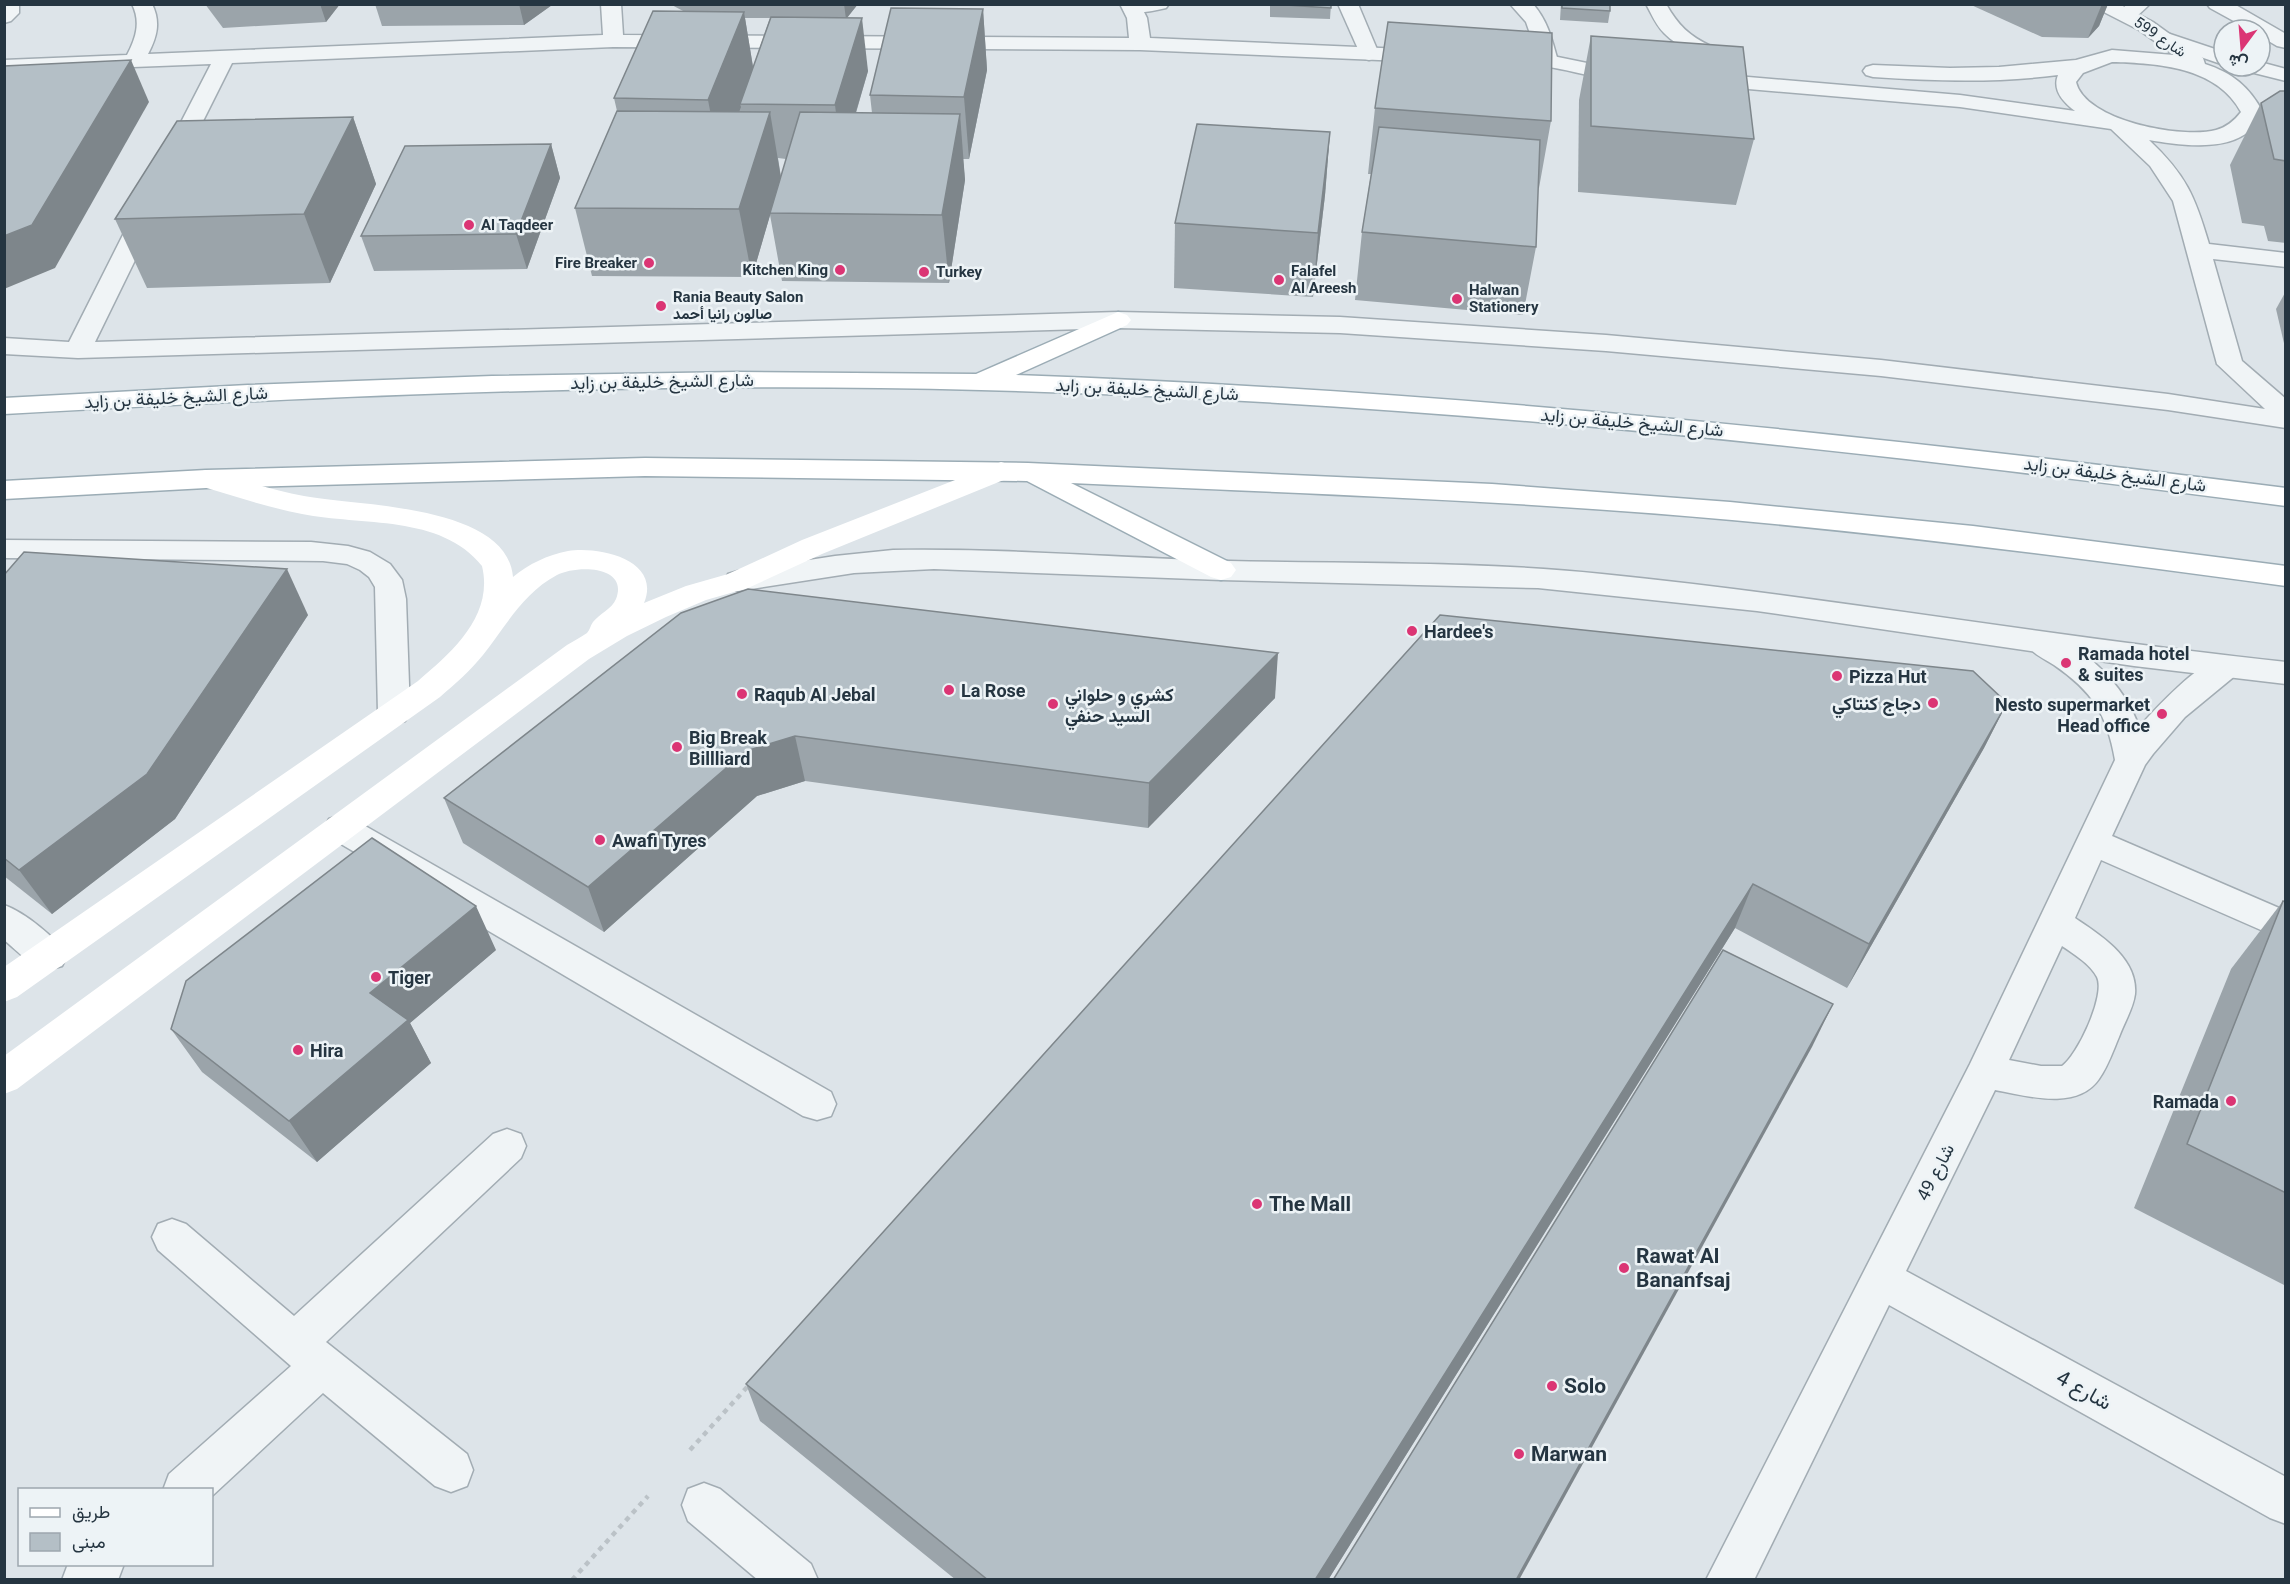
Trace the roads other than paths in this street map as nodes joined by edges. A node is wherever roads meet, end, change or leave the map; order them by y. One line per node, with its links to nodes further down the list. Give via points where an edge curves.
1 (9, 4): 13 (street, via 9,14)
2 (142, 4): 24 (street, via 147,32)
3 (611, 4): 15 (street)
4 (1159, 4): 10 (street)
5 (1348, 4): 18 (street)
6 (1520, 4): 25 (street, via 1536,22)
7 (2094, 4): 21 (street, شارع 599, via 2135,38)
8 (2103, 4): 11 (street, شارع 599)
9 (2217, 4): 16 (street)
10 (1132, 6): 17 (street)
11 (2133, 10): 28 (street, شارع 599, via 2164,38)
12 (1659, 12): 14 (street, via 1660,29); 35 (street, via 1673,32 1689,43 1745,62 1673,67 1960,101)
13 (4, 17)
14 (1653, 39)
15 (613, 41): 17 (street); 20 (street)
16 (2284, 42)
17 (1140, 44): 18 (street)
18 (1369, 54): 22 (street)
19 (1636, 54): 25 (street, via 1584,54)
20 (225, 56): 24 (street); 43 (street)
21 (2137, 56): 27 (street, via 2091,59); 29 (street)
22 (1453, 57)
23 (1489, 58): 25 (street)
24 (135, 59): 26 (street)
25 (1548, 61): 31 (street)
26 (4, 66)
27 (2076, 66): 30 (street, via 1996,76); 35 (street, via 2067,75 2066,86 2073,99)
28 (2212, 66)
29 (2212, 69)
30 (1859, 70)
31 (1653, 75)
32 (2227, 78): 37 (street, via 2249,101 2252,112 2248,123)
33 (2234, 78): 34 (street)
34 (2266, 94)
35 (2114, 124): 37 (street, via 2169,137); 38 (street, via 2160,162)
36 (2266, 132): 37 (street)
37 (2227, 134): 38 (street, via 2195,166)
38 (2185, 201): 39 (street)
39 (2199, 249): 40 (street); 44 (street)
40 (2286, 260)
41 (1118, 320): 43 (street); 45 (main road); 46 (street, via 1340,325 1606,343 1881,368)
42 (4, 346): 43 (street)
43 (78, 350)
44 (2218, 377): 46 (street, via 2194,394); 48 (street)
45 (980, 382): 47 (main road, شارع الشيخ خليفة بن زايد, via 582,382 238,393); 53 (main road, شارع الشيخ خليفة بن زايد, via 1331,398 1586,417 2023,462)
46 (2168, 402): 49 (street)
47 (4, 406)
48 (2286, 413)
49 (2286, 420)
50 (1015, 472): 51 (main road, via 645,467); 55 (main road); 56 (main road, via 1492,493 1730,511 1973,535); 57 (main road, via 812,547)
51 (206, 479): 52 (main road); 58 (main road, via 304,506 414,520 457,531 494,560 499,578 498,598)
52 (4, 490)
53 (2286, 497)
54 (4, 549): 63 (street, via 300,551 362,559 388,581)
55 (1221, 570): 57 (street, via 900,560); 59 (street, via 1521,577 1842,611)
56 (2286, 576)
57 (738, 581): 60 (main road, via 655,609)
58 (490, 620): 60 (main road, via 524,585 556,564 587,559 615,564 633,586 630,600 621,614); 63 (main road, via 456,665)
59 (2040, 642): 61 (street); 64 (street, via 2081,669 2108,695 2122,716)
60 (578, 652): 65 (main road)
61 (2225, 667): 62 (street); 64 (street, شارع 49, via 2173,708)
62 (2286, 673)
63 (394, 712): 70 (main road)
64 (2132, 760): 66 (street, شارع 49)
65 (341, 828): 73 (main road); 74 (street)
66 (2093, 842): 68 (street, شارع 49); 69 (street)
67 (4, 918): 70 (street)
68 (2056, 923): 72 (street, شارع 49); 72 (street, via 2097,953 2115,978 2114,1003 2090,1062 2071,1080 2054,1082)
69 (2286, 927)
70 (49, 956): 71 (main road)
71 (4, 987)
72 (1985, 1072): 77 (street, شارع 49)
73 (4, 1078)
74 (817, 1104)
75 (507, 1146): 78 (street)
76 (172, 1237): 78 (street)
77 (1881, 1279): 81 (street, شارع 4); 86 (street, شارع 49)
78 (309, 1354): 79 (street); 80 (street)
79 (451, 1470)
80 (187, 1488)
81 (2286, 1502)
82 (704, 1505): 85 (street)
83 (99, 1566): 84 (street)
84 (85, 1580)
85 (795, 1580)
86 (1729, 1580)

